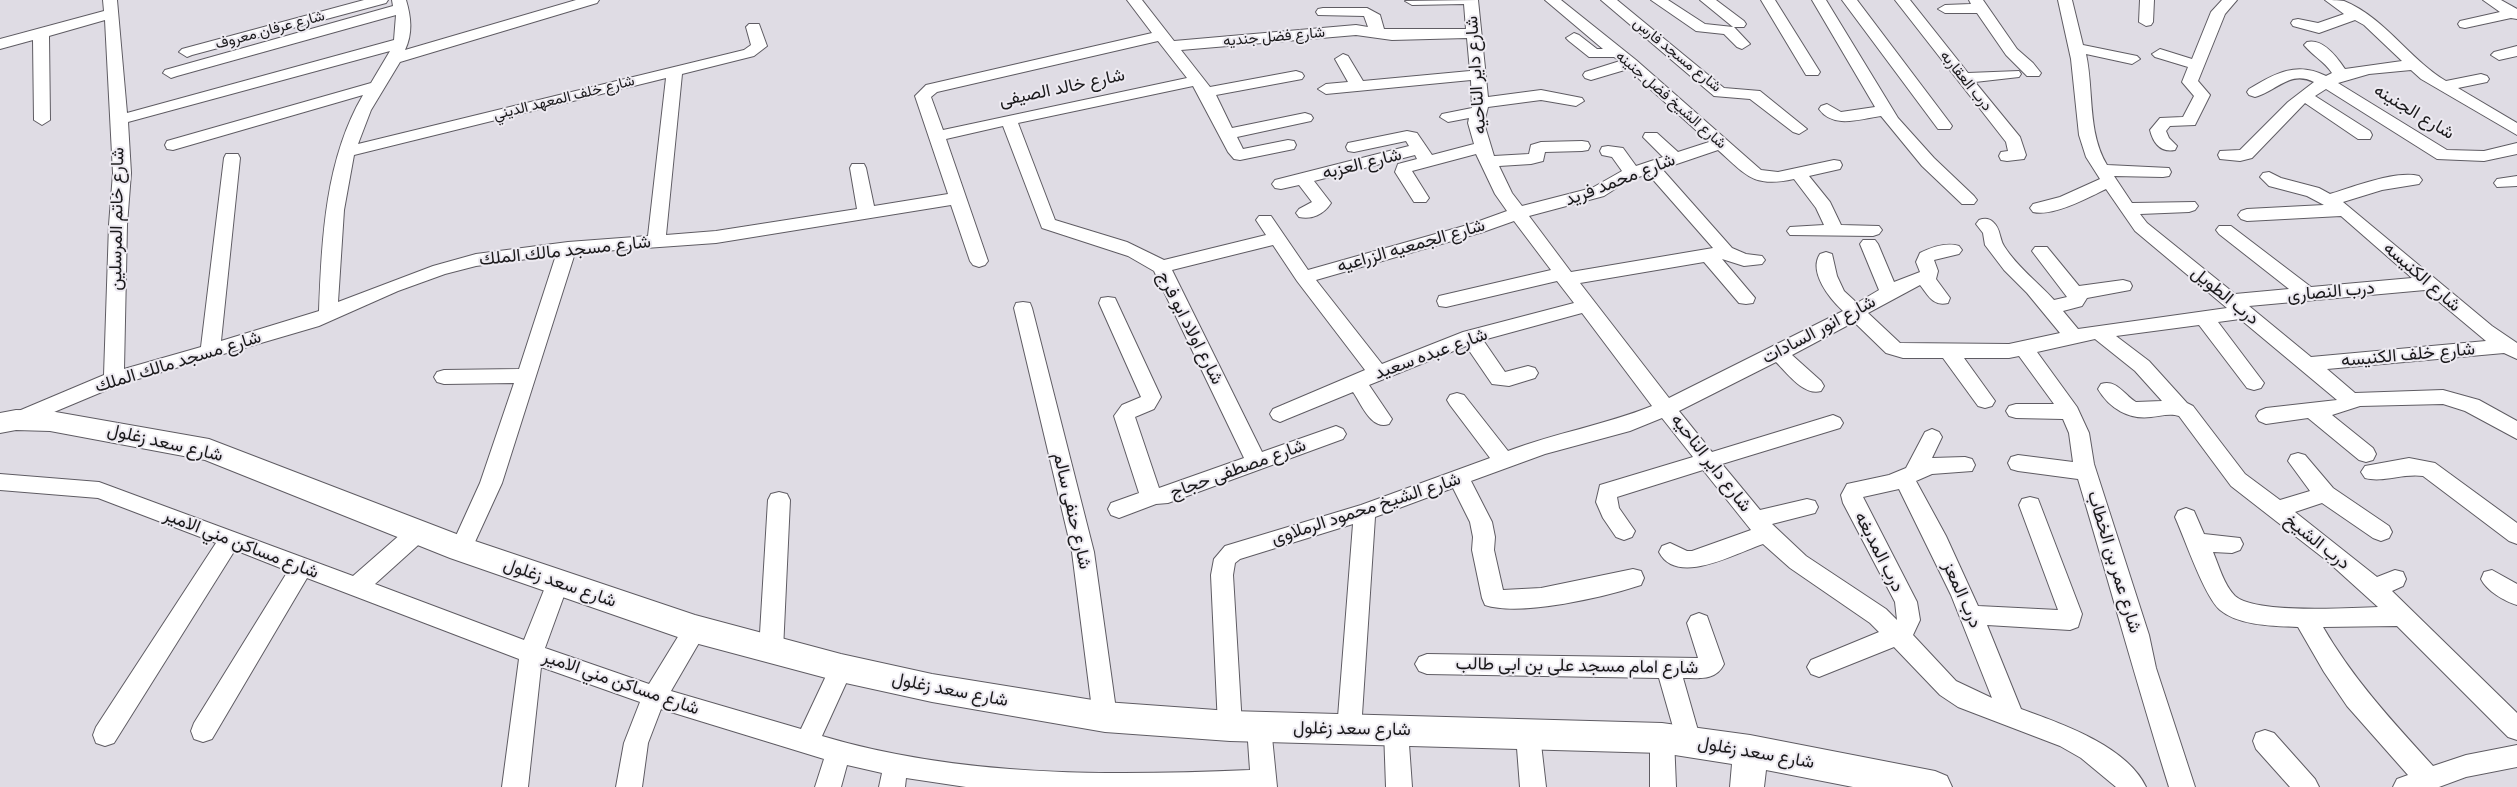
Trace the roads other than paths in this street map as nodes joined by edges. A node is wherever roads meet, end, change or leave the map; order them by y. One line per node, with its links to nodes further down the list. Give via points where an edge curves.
1 (381, 0): 42 (street, شارع عرفان معروف)
2 (592, 0): 40 (street)
3 (1134, 0): 35 (street)
4 (1470, 0): 18 (street); 33 (street, شارع داير الناحيه)
5 (1552, 0): 43 (street, شارع الشيخ فضل جنينه)
6 (1608, 0): 80 (street, شارع مسجد فارس, via 1720,93 1754,94)
7 (1658, 0): 37 (street, via 1701,28 1728,30)
8 (1708, 0): 28 (street)
9 (1768, 0): 52 (street)
10 (1819, 0): 73 (street)
11 (1849, 0): 79 (street)
12 (1902, 0): 60 (street, درب العقاربه)
13 (2066, 0): 39 (street, درب الطويل)
14 (2147, 0): 26 (street)
15 (2230, 0): 49 (street, via 2218,12)
16 (2332, 0): 24 (street)
17 (2490, 0): 25 (street)
18 (1412, 1)
19 (112, 4): 31 (street); 77 (street, شارع خاتم المرسلين)
20 (401, 4): 40 (street, via 404,21); 53 (street)
21 (1979, 4): 22 (street); 54 (street, via 2011,52)
22 (1945, 9)
23 (1323, 12): 32 (street, شارع فضل جنديه, via 1367,12 1373,15)
24 (2357, 14): 27 (street, via 2319,28); 50 (street, via 2386,35)
25 (2516, 14): 29 (street)
26 (2146, 22)
27 (2298, 23)
28 (1739, 24)
29 (2465, 24)
30 (754, 27): 51 (street, شارع خلف المعهد الديني, via 759,43 753,51)
31 (41, 33): 36 (street); 76 (street)
32 (1377, 33): 33 (street, شارع فضل جنديه); 35 (street, شارع فضل جنديه, via 1356,30)
33 (1474, 33): 55 (street, شارع داير الناحيه)
34 (1574, 38): 43 (street, via 1594,54)
35 (1166, 41): 64 (street); 84 (street, شارع فضل جنديه, via 932,88 924,100)
36 (0, 44)
37 (1742, 44)
38 (2312, 45): 59 (street, via 2330,58)
39 (2077, 48): 47 (street); 107 (street, درب الطويل, via 2087,135 2094,157)
40 (399, 51): 63 (street); 77 (street)
41 (2517, 51): 45 (street)
42 (187, 52)
43 (1616, 52): 48 (street, شارع الشيخ فضل جنينه)
44 (2160, 54): 49 (street)
45 (2499, 55)
46 (1343, 59): 65 (street)
47 (2132, 59)
48 (1631, 63): 57 (street); 86 (street, شارع الشيخ فضل جنينه)
49 (2197, 65): 90 (street, via 2190,82 2202,95 2189,122 2166,121 2158,130 2161,140)
50 (2413, 65): 59 (street, شارع الجنينه, via 2367,69); 66 (street)
51 (675, 70): 94 (street, شارع خلف المعهد الديني); 130 (street)
52 (1812, 72)
53 (171, 73)
54 (2033, 73)
55 (1478, 74): 65 (street); 71 (street, شارع داير الناحيه)
56 (2013, 74): 60 (street)
57 (1591, 75)
58 (1296, 76): 64 (street, شارع خالد الصيفى)
59 (2342, 76): 62 (street, شارع الجنينه)
60 (1964, 78): 98 (street, درب العقاربه, via 2014,141 2018,155)
61 (2481, 79): 66 (street)
62 (2326, 82): 68 (street, شارع الجنينه, via 2308,73 2295,72); 69 (street, شارع الجنينه); 92 (street, شارع الجنينه, via 2443,155 2484,156)
63 (378, 86): 87 (street); 94 (street, via 363,110)
64 (1201, 86): 78 (street, شارع خالد الصيفى); 82 (street)
65 (1358, 86): 67 (street)
66 (2444, 86): 81 (street)
67 (1326, 89)
68 (2255, 92)
69 (2305, 96): 83 (street); 96 (street, شارع الجنينه, via 2246,154)
70 (1576, 101): 71 (street, via 1564,102 1541,95)
71 (1480, 107): 74 (street); 95 (street, شارع داير الناحيه, via 1476,124)
72 (1827, 109): 73 (street, via 1834,116 1841,117)
73 (1885, 111): 114 (street, via 1928,162)
74 (1448, 117)
75 (1305, 118): 82 (street)
76 (42, 120)
77 (118, 120): 171 (street, شارع خاتم المرسلين, via 122,173 117,234)
78 (1010, 120): 84 (street, شارع خالد الصيفى); 138 (street, شارع اولاد ابو فرج, via 1048,224 1111,242)
79 (1944, 126)
80 (1799, 129)
81 (2517, 130)
82 (1227, 134): 88 (street, via 1240,155)
83 (2364, 135)
84 (936, 136): 112 (street)
85 (1651, 137): 100 (street)
86 (1720, 144): 100 (street, شارع محمد فريد); 106 (street, شارع الشيخ فضل جنينه, via 1754,181)
87 (173, 145)
88 (1288, 145)
89 (1582, 146): 95 (street, via 1540,147 1536,157 1531,159)
90 (2169, 146)
91 (1354, 147): 97 (street, via 1407,136)
92 (2517, 148)
93 (1608, 151): 104 (street, via 1617,152)
94 (347, 152): 155 (street, via 336,196)
95 (1485, 154): 97 (street); 122 (street, شارع داير الناحيه, via 1504,194)
96 (2226, 154)
97 (1424, 155): 109 (street, شارع العزبه); 113 (street, via 1403,172)
98 (2006, 156)
99 (232, 158): 163 (street)
100 (1675, 160): 102 (street, شارع محمد فريد)
101 (1834, 166): 106 (street, شارع الشيخ فضل جنينه)
102 (1651, 167): 104 (street, شارع محمد فريد); 134 (street)
103 (858, 168): 120 (street)
104 (1631, 172): 122 (street, شارع محمد فريد, via 1598,192)
105 (2163, 172): 107 (street)
106 (1799, 174): 126 (street, via 1824,206)
107 (2106, 176): 117 (street, via 2066,201); 118 (street, درب الطويل)
108 (2269, 177): 115 (street, شارع الكنيسه)
109 (1304, 179): 111 (street, شارع العزبه); 121 (street, شارع العزبه, via 1322,203)
110 (2413, 180): 115 (street, via 2372,187)
111 (1282, 184)
112 (958, 198): 120 (street, شارع مسجد مالك الملك); 137 (street)
113 (1420, 198)
114 (1968, 200)
115 (2328, 200): 119 (street, شارع الكنيسه)
116 (2189, 206): 118 (street)
117 (2039, 208)
118 (2127, 209): 152 (street, درب الطويل, via 2141,227)
119 (2345, 210): 123 (street); 142 (street, شارع الكنيسه)
120 (867, 213): 130 (street, شارع مسجد مالك الملك, via 716,238)
121 (1305, 213)
122 (1518, 213): 139 (street, شارع الجمعيه الزراعيه, via 1477,228); 140 (street, شارع داير الناحيه)
123 (2247, 214)
124 (1265, 220): 129 (street)
125 (1985, 224): 154 (street, via 2010,266)
126 (1835, 230): 128 (street); 144 (street, via 1871,237)
127 (2225, 230): 146 (street)
128 (1796, 231)
129 (1276, 238): 138 (street); 139 (street)
130 (656, 242): 131 (street, شارع مسجد مالك الملك)
131 (568, 248): 155 (street, شارع مسجد مالك الملك, via 484,258 439,270); 169 (street)
132 (1953, 250): 141 (street, via 1926,257 1929,276)
133 (2041, 251): 145 (street)
134 (1717, 254): 136 (street); 140 (street); 147 (street)
135 (1826, 258): 156 (street, درب النصارى, via 1828,276 1836,294)
136 (1756, 260)
137 (979, 261)
138 (1161, 266): 194 (street, شارع اولاد ابو فرج)
139 (1304, 277): 168 (street)
140 (1564, 277): 149 (street); 151 (street, شارع داير الناحيه)
141 (1925, 278): 144 (street, شارع انور السادات); 148 (street)
142 (2429, 283): 146 (street, درب النصارى); 162 (street, شارع الكنيسه, via 2485,331)
143 (2123, 286): 145 (street)
144 (1889, 292): 156 (street, شارع انور السادات)
145 (2075, 293): 154 (street, via 2078,298 2075,301)
146 (2308, 295): 152 (street, درب النصارى)
147 (1746, 298)
148 (1941, 298)
149 (1446, 300)
150 (1108, 303): 203 (street, شارع مصطفى حجاج, via 1151,398 1124,416 1150,494)
151 (1586, 306): 159 (street, شارع عبده سعيد); 180 (street, شارع داير الناحيه)
152 (2238, 306): 157 (street, درب النصارى); 166 (street, درب الطويل)
153 (1023, 308): 243 (street, شارع حنفى سالم, via 1083,552)
154 (2050, 308): 160 (street)
155 (328, 314): 163 (street, شارع مسجد مالك الملك)
156 (1855, 314): 164 (street, درب النصارى, via 1893,348); 165 (street, شارع انور السادات)
157 (2204, 318): 158 (street, درب النصارى); 173 (street)
158 (2098, 332): 160 (street, درب النصارى); 179 (street, درب الشيخ, via 2142,366)
159 (1470, 337): 167 (street, via 1499,379); 168 (street, شارع عبده سعيد)
160 (2074, 338): 161 (street, درب النصارى)
161 (2024, 348): 164 (street, درب النصارى); 183 (street, شارع عمر بن الخطاب)
162 (2512, 349): 166 (street, شارع خلف الكنيسه)
163 (210, 352): 171 (street, شارع مسجد مالك الملك)
164 (1949, 352): 177 (street)
165 (1778, 353): 174 (street); 180 (street, شارع انور السادات)
166 (2309, 364): 178 (street, درب الطويل)
167 (1528, 373)
168 (1378, 374): 172 (street, شارع عبده سعيد)
169 (526, 376): 170 (street); 219 (street, via 491,483)
170 (444, 377)
171 (114, 379): 187 (street, شارع مسجد مالك الملك)
172 (1357, 382): 184 (street, شارع عبده سعيد); 186 (street)
173 (2254, 383)
174 (1814, 386)
175 (2108, 389): 179 (street, via 2131,409)
176 (1458, 400): 193 (street)
177 (1985, 401)
178 (2352, 401): 182 (street, via 2339,407); 189 (street, via 2453,398)
179 (2180, 407): 208 (street, درب الشيخ, via 2238,480)
180 (1668, 408): 192 (street, شارع داير الناحيه); 193 (street, شارع الشيخ محمود الرملاوى, via 1630,423 1541,447)
181 (2016, 411): 183 (street)
182 (2313, 411): 185 (street); 215 (street, via 2369,463 2428,469)
183 (2070, 412): 198 (street, شارع عمر بن الخطاب, via 2079,433)
184 (1280, 414)
185 (2266, 416)
186 (1382, 419)
187 (8, 422): 213 (street, شارع سعد زغلول, via 50,421 80,425 209,450)
188 (1834, 423): 192 (street)
189 (2514, 425)
190 (1336, 434): 194 (street, شارع مصطفى حجاج)
191 (1932, 437): 199 (street)
192 (1708, 460): 211 (street, شارع داير الناحيه); 212 (street, via 1608,491 1608,506)
193 (1504, 461): 200 (street, شارع الشيخ محمود الرملاوى)
194 (1257, 462): 203 (street, شارع مصطفى حجاج)
195 (2298, 462): 202 (street)
196 (2018, 463): 198 (street)
197 (1965, 465): 199 (street, درب المدبغه, via 1929,466)
198 (2086, 472): 270 (street, شارع عمر بن الخطاب)
199 (1909, 476): 229 (street, درب المعز); 234 (street, درب المدبغه, via 1863,487 1852,495 1906,602 1910,617 1908,626)
200 (1458, 478): 209 (street, شارع الشيخ محمود الرملاوى); 222 (street, via 1481,522 1493,598 1502,601 1528,599)
201 (0, 482): 216 (street, شارع مساكن مني الامير, via 99,490)
202 (2325, 494): 208 (street); 214 (street)
203 (1154, 496): 207 (street)
204 (779, 500): 235 (street)
205 (2030, 505): 229 (street, via 2071,614 2070,620)
206 (1807, 507): 211 (street)
207 (1119, 509)
208 (2276, 510): 227 (street, درب الشيخ)
209 (1365, 512): 244 (street, شارع الشيخ محمود الرملاوى, via 1233,552 1225,559 1222,575); 246 (street)
210 (2186, 517): 217 (street)
211 (1761, 526): 220 (street, via 1693,560 1683,560); 234 (street, شارع داير الناحيه, via 1798,562 1878,616)
212 (1624, 531)
213 (418, 532): 219 (street, شارع سعد زغلول); 226 (street)
214 (2381, 532)
215 (2517, 535)
216 (230, 539): 221 (street, شارع مساكن مني الامير); 249 (street)
217 (2197, 542): 218 (street); 230 (street, via 2224,599 2236,608 2260,614)
218 (2232, 544)
219 (461, 549): 225 (street, شارع سعد زغلول)
220 (1670, 552)
221 (302, 568): 226 (street, شارع مساكن مني الامير); 248 (street)
222 (1633, 578)
223 (2395, 578): 227 (street)
224 (2492, 579): 228 (street)
225 (558, 582): 233 (street, شارع سعد زغلول); 236 (street)
226 (355, 588): 236 (street, شارع مساكن مني الامير)
227 (2375, 588): 231 (street, درب الشيخ)
228 (2517, 596)
229 (1973, 615): 242 (street, درب المعز)
230 (2304, 616): 231 (street); 258 (street, via 2332,666)
231 (2403, 616): 245 (street, درب الشيخ)
232 (1699, 623): 240 (street, شارع امام مسجد على بن ابى طالب, via 1711,666)
233 (695, 629): 235 (street, شارع سعد زغلول); 241 (street)
234 (1898, 635): 238 (street); 242 (street, شارع داير الناحيه, via 1948,688 1967,699)
235 (771, 650): 239 (street, شارع سعد زغلول)
236 (531, 653): 241 (street, شارع مساكن مني الامير); 261 (street)
237 (1427, 664): 240 (street, شارع امام مسجد على بن ابى طالب)
238 (1819, 667)
239 (842, 668): 243 (street, شارع سعد زغلول, via 932,688); 253 (street)
240 (1668, 668): 251 (street)
241 (653, 696): 253 (street, شارع مساكن مني الامير); 262 (street, via 641,723)
242 (2011, 715): 269 (street, شارع داير الناحيه, via 2054,731 2090,750)
243 (1105, 717): 244 (street, شارع سعد زغلول)
244 (1244, 726): 246 (street, شارع سعد زغلول); 259 (street)
245 (2517, 729)
246 (1349, 730): 247 (street, شارع سعد زغلول)
247 (1396, 730): 250 (street, شارع سعد زغلول); 264 (street)
248 (203, 731)
249 (105, 735)
250 (1528, 735): 251 (street, شارع سعد زغلول); 265 (street)
251 (1676, 739): 255 (street, شارع سعد زغلول); 266 (street)
252 (2265, 741): 271 (street)
253 (807, 742): 254 (street, شارع مساكن مني الامير)
254 (839, 751): 257 (street, شارع مساكن مني الامير); 263 (street)
255 (1750, 751): 267 (street); 268 (street, شارع سعد زغلول)
256 (2517, 756): 258 (street, via 2466,766)
257 (894, 776): 260 (street, شارع مساكن مني الامير, via 950,774)
258 (2416, 783)
259 (1264, 784): 260 (street, شارع مساكن مني الامير)
260 (1031, 785)
261 (515, 787)
262 (629, 787)
263 (828, 787)
264 (1399, 787)
265 (1533, 787)
266 (1663, 787)
267 (1747, 787)
268 (1935, 787)
269 (2132, 787)
270 (2182, 787)
271 (2306, 787)

